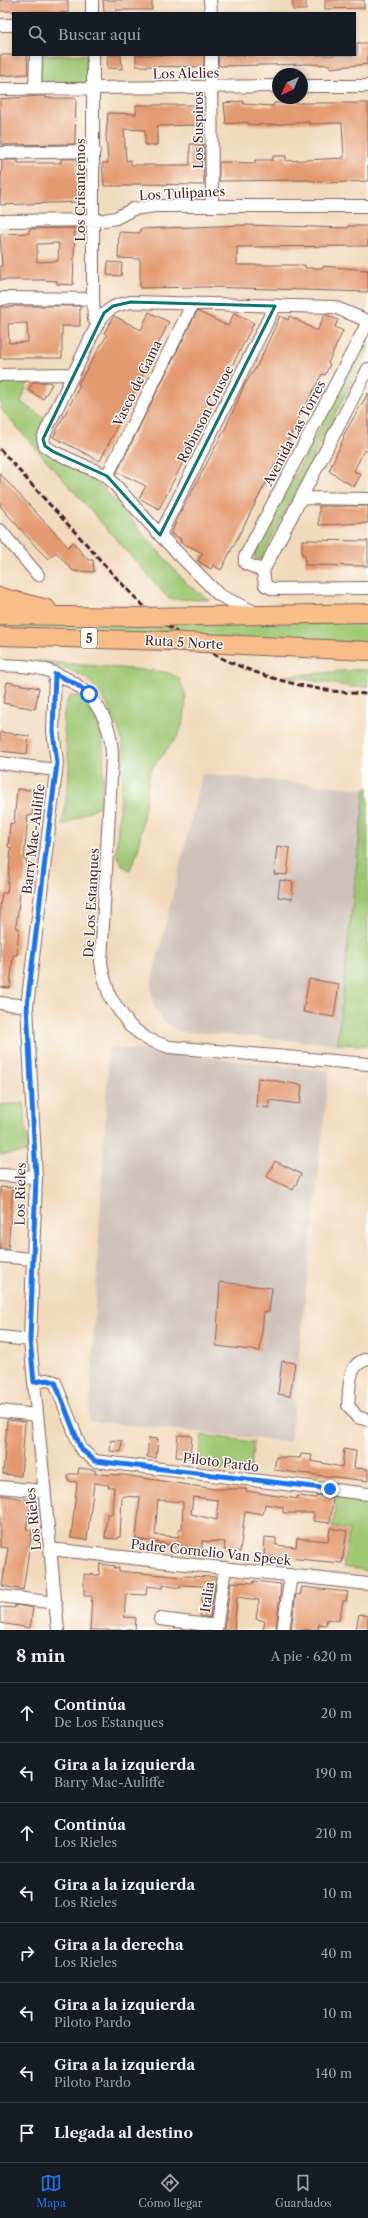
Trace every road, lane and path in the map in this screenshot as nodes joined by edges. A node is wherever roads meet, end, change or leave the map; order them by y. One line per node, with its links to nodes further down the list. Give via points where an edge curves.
1 (92, 0): 3 (street)
2 (210, 0): 4 (street)
3 (92, 12)
4 (211, 12)
5 (0, 24): 6 (street)
6 (12, 25)
7 (36, 56): 16 (street)
8 (93, 56): 14 (street, Los Crisantemos)
9 (211, 56): 10 (street, Los Suspiros)
10 (211, 86): 11 (street, Los Alelies); 14 (street, Los Alelies); 19 (street, Los Suspiros)
11 (272, 86)
12 (308, 86): 13 (street)
13 (368, 86)
14 (94, 88): 16 (street, Los Alelies); 17 (street, Los Crisantemos)
15 (0, 89): 16 (street, Los Alelies)
16 (35, 89)
17 (94, 152): 18 (street); 22 (street, Los Crisantemos)
18 (0, 153)
19 (212, 205): 20 (street, Los Tulipanes); 22 (street, Los Tulipanes, via 138,208 109,220)
20 (368, 206)
21 (0, 221): 22 (street, Los Tulipanes)
22 (94, 221): 23 (street, Los Crisantemos)
23 (93, 299): 24 (street); 28 (street, Los Crisantemos, via 94,319)
24 (0, 300)
25 (193, 303): 26 (street); 28 (street, via 131,302 113,306 104,313); 32 (street, Vasco de Gama)
26 (275, 306): 27 (street, via 334,306); 36 (street, Robinson Crusoe)
27 (368, 322): 37 (street, Avenida Las Torres, via 245,557 245,563)
28 (98, 323): 30 (street)
29 (368, 370): 33 (street)
30 (73, 374): 31 (street); 32 (street, via 43,439 45,446)
31 (0, 375)
32 (106, 476): 36 (street)
33 (301, 498): 34 (street); 37 (street)
34 (368, 499)
35 (0, 530): 38 (street)
36 (160, 535): 40 (street)
37 (263, 571): 39 (street, via 266,585 274,589)
38 (38, 575)
39 (368, 588)
40 (219, 594): 44 (street, via 220,605); 45 (street)
41 (0, 597): 46 (highway)
42 (368, 613): 45 (highway, Ruta 5 Norte / 5)
43 (0, 616): 46 (highway, Ruta 5 Norte / 5)
44 (212, 616): 45 (highway, Ruta 5 Norte / 5); 46 (highway, Ruta 5 Norte / 5, bridge)
45 (262, 616)
46 (89, 617)
47 (4, 636): 48 (highway, Ruta 5 Norte / 5, bridge)
48 (368, 651)
49 (0, 665): 50 (street, De Los Estanques, via 36,668)
50 (55, 674): 52 (street, Barry Mac-Auliffe, via 53,731); 55 (street, De Los Estanques, via 76,684 89,694 100,708 110,732 112,757 101,962 110,997 123,1018 147,1039 169,1047)
51 (0, 763): 52 (street)
52 (56, 770): 54 (street, Barry Mac-Auliffe)
53 (0, 1003): 54 (street)
54 (27, 1006): 57 (street, Los Rieles)
55 (368, 1064)
56 (0, 1175): 57 (street)
57 (36, 1177): 59 (street, Los Rieles)
58 (0, 1256): 59 (street)
59 (32, 1259): 61 (street, Los Rieles)
60 (0, 1337): 61 (street)
61 (30, 1340): 63 (street, Los Rieles)
62 (368, 1359): 66 (street, via 355,1366 348,1405 357,1417)
63 (34, 1382): 65 (street, Los Rieles); 69 (street, Piloto Pardo, via 51,1381 58,1386 78,1443 85,1454 100,1462)
64 (0, 1411): 65 (street)
65 (37, 1415): 68 (street, Los Rieles)
66 (368, 1420)
67 (0, 1487): 68 (street)
68 (44, 1491): 70 (street, Los Rieles)
69 (368, 1494)
70 (50, 1549): 71 (street, Padre Cornelio Van Speek); 75 (street, Los Rieles)
71 (225, 1568): 72 (street, Padre Cornelio Van Speek); 77 (street, Italia)
72 (290, 1575): 73 (street, Padre Cornelio Van Speek); 79 (street)
73 (368, 1584)
74 (0, 1596): 75 (street)
75 (56, 1603): 78 (street, Los Rieles)
76 (160, 1619): 77 (street)
77 (216, 1628)
78 (58, 1630)
79 (283, 1630)

